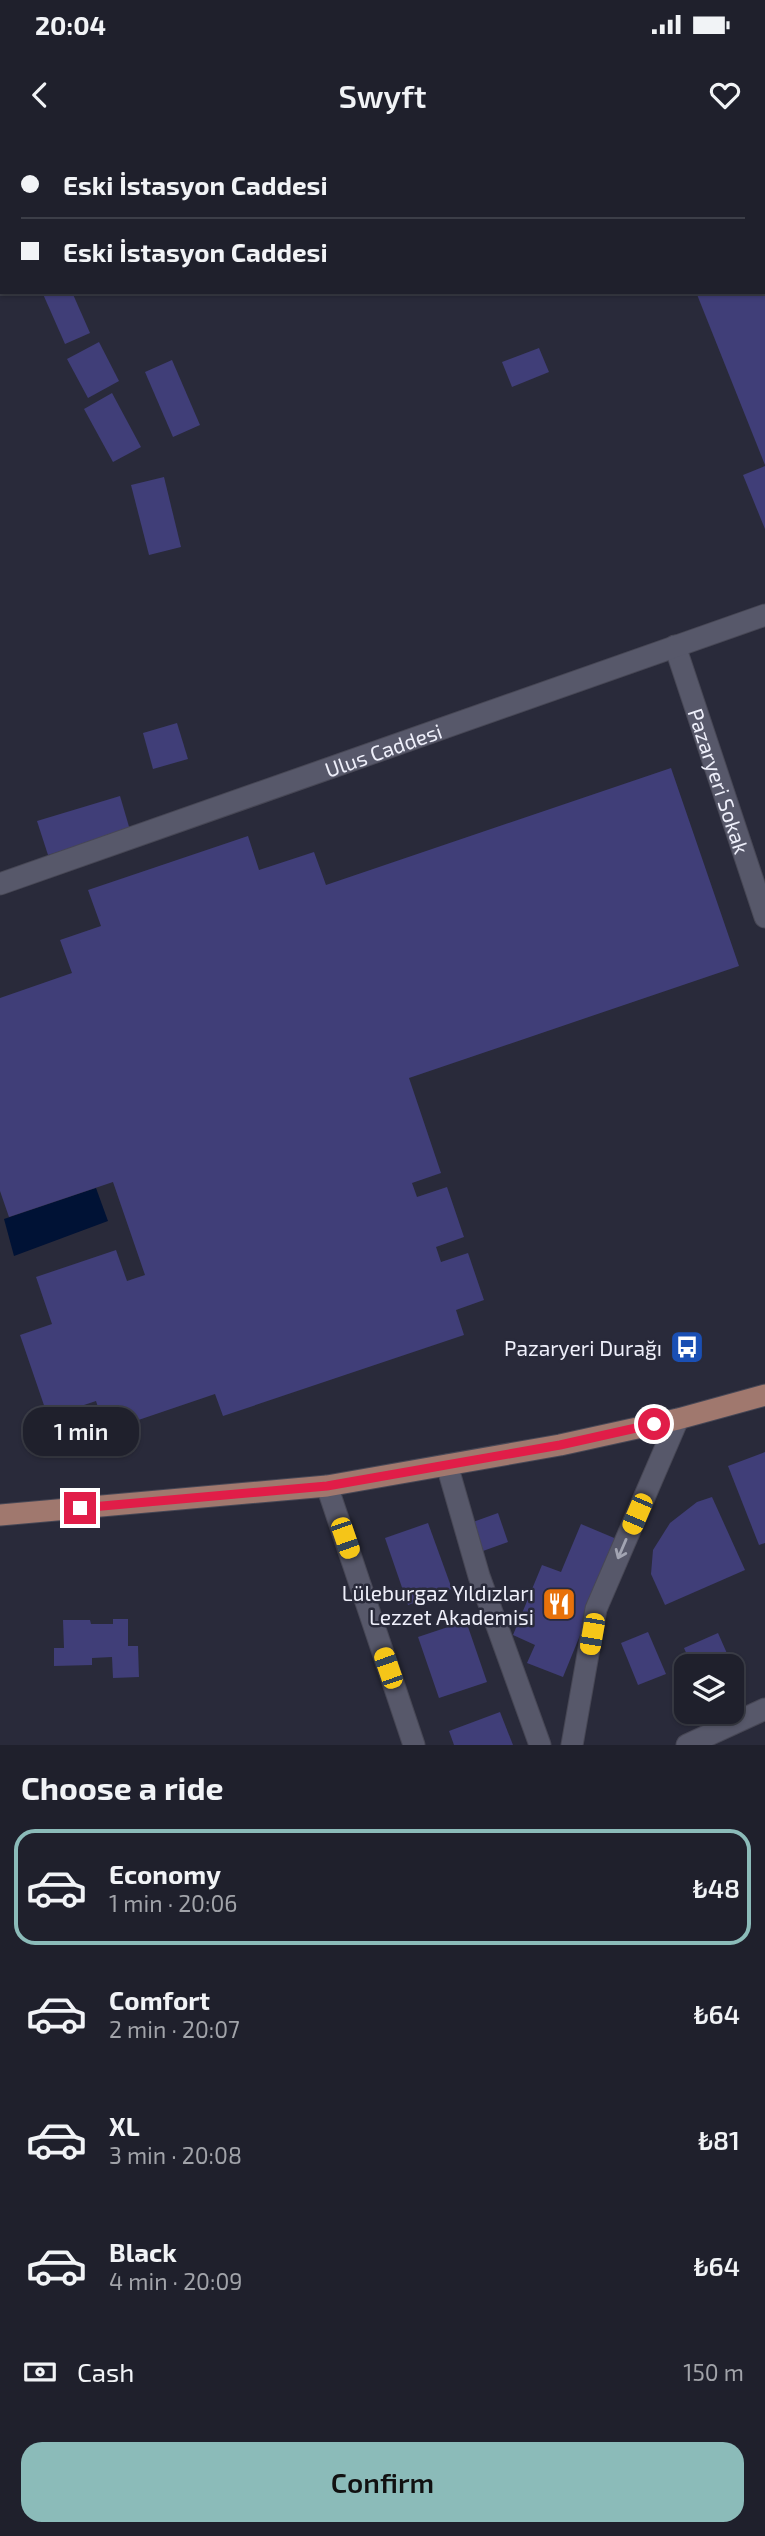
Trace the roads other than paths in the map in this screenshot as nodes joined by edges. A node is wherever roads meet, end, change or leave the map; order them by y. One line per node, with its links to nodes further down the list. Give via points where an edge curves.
1 (765, 615): 2 (street, Ulus Caddesi)
2 (675, 646): 3 (street, Ulus Caddesi); 4 (street, Pazaryeri Sokak)
3 (0, 884)
4 (765, 917)
5 (765, 1395): 6 (main road)
6 (678, 1419): 7 (main road); 13 (street, one-way to 13, via 596,1609)
7 (447, 1465): 8 (main road); 12 (street, via 480,1576)
8 (327, 1486): 9 (main road); 11 (street)
9 (0, 1515)
10 (765, 1709): 14 (street)
11 (414, 1745)
12 (540, 1745)
13 (572, 1745)
14 (687, 1745)

